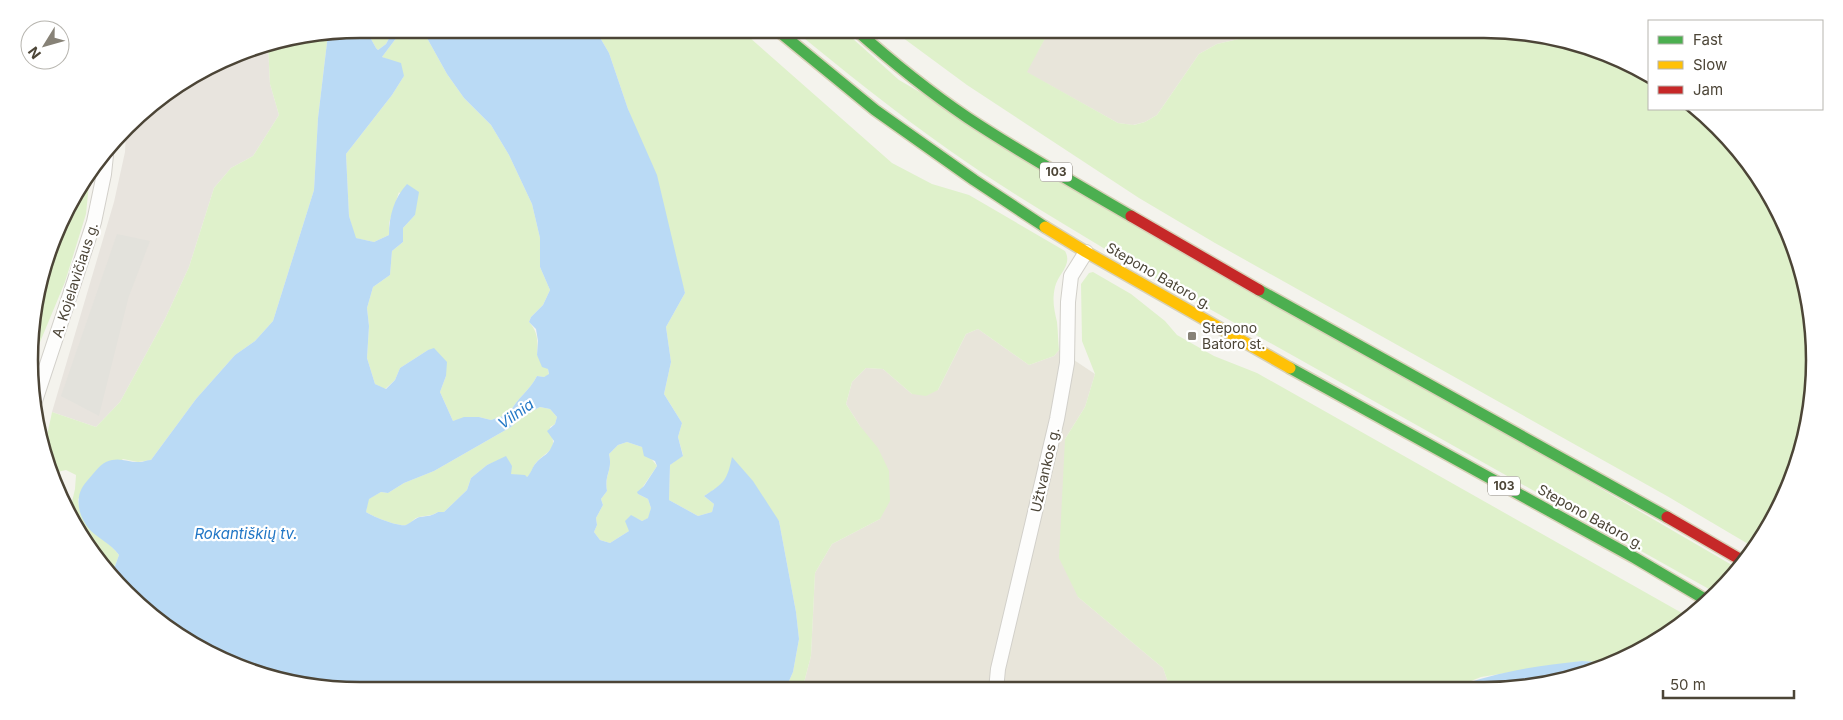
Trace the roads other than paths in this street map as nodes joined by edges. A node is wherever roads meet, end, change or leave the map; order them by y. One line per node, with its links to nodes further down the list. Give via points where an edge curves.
1 (787, 38): 4 (main road, Stepono Batoro g. / 103, via 876,110 1030,218)
2 (865, 38): 6 (main road, 103, via 933,93 1009,145 1234,276)
3 (105, 163): 5 (street, A. Kojelavičiaus g., via 94,222)
4 (1086, 252): 7 (main road, Stepono Batoro g. / 103); 8 (street, Užtvankos g., via 1071,276 1067,363)
5 (39, 389)
6 (1738, 558)
7 (1701, 597)
8 (997, 682)

